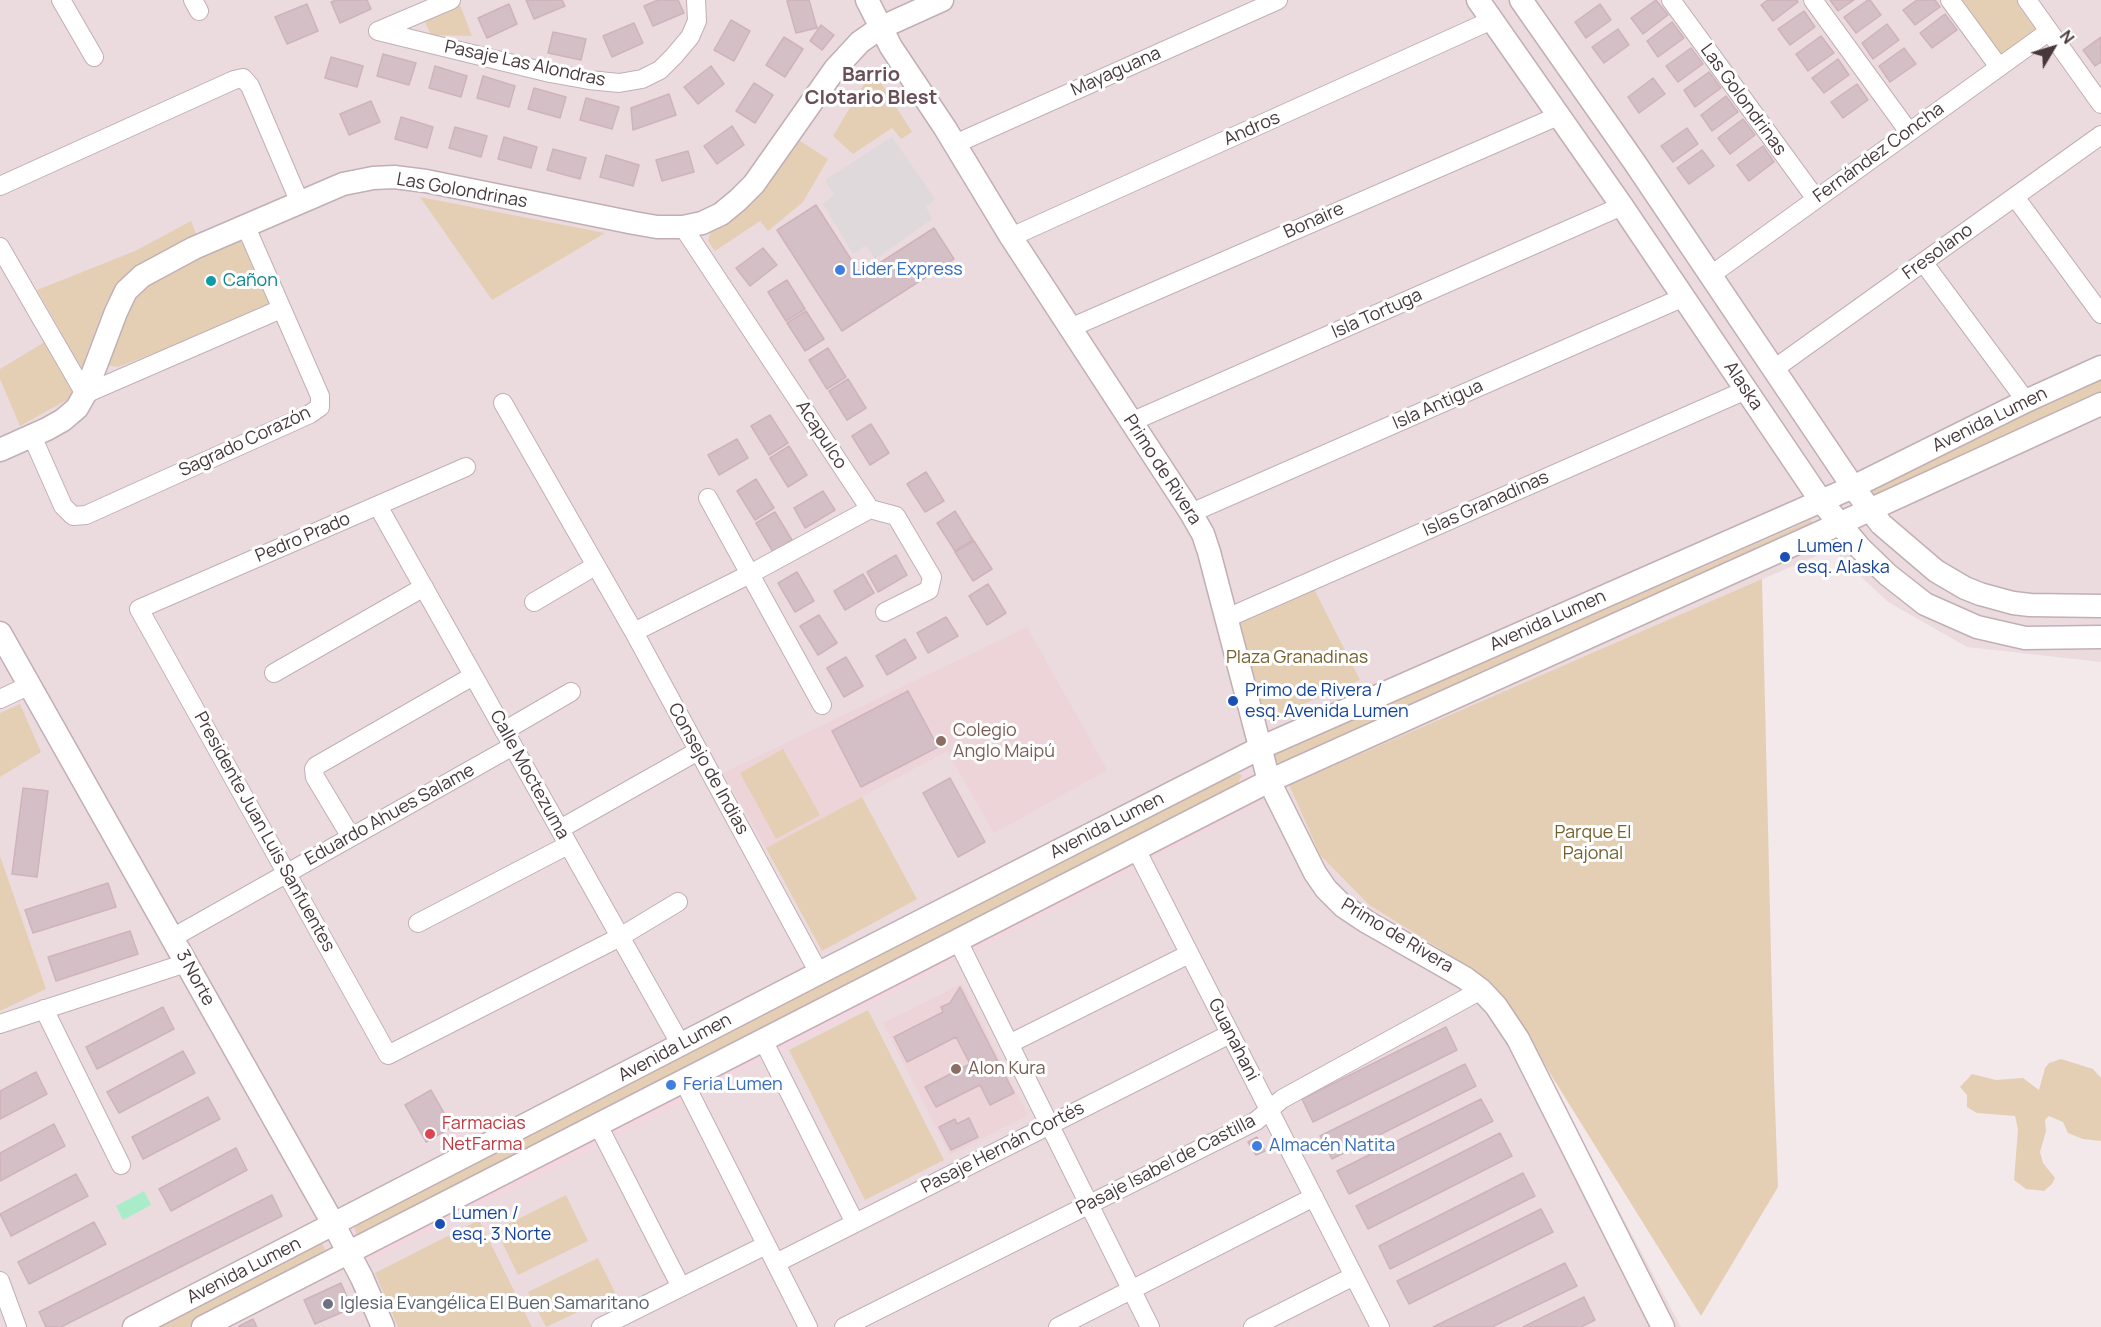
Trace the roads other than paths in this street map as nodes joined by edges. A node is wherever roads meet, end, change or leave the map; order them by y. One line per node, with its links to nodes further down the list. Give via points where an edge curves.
1 (61, 0): 16 (street)
2 (452, 0): 3 (street, Pasaje Las Alondras, via 378,32 550,73 619,83 642,79 660,70 674,56 690,38 697,21)
3 (696, 0)
4 (867, 0): 14 (street, Primo de Rivera)
5 (942, 0): 14 (street, Las Golondrinas)
6 (1278, 0): 22 (street, Mayaguana)
7 (1478, 0): 13 (street, Alaska)
8 (1521, 0): 33 (street, Alaska)
9 (1671, 0): 25 (street, Las Golondrinas)
10 (1813, 0): 20 (street)
11 (1950, 0): 17 (street)
12 (2032, 2): 15 (street)
13 (1492, 20): 19 (street, Alaska); 30 (street, Andros)
14 (880, 28): 22 (street, Primo de Rivera); 29 (street, Las Golondrinas, via 860,42 835,69 738,200 721,214)
15 (2048, 32): 17 (street, Fernández Concha); 18 (street)
16 (94, 57)
17 (1999, 67): 20 (street, Fernández Concha)
18 (2101, 104)
19 (1558, 116): 27 (street, Alaska); 37 (street, Bonaire)
20 (1909, 132): 25 (street, Fernández Concha)
21 (2101, 135): 24 (street, Fresolano)
22 (955, 144): 30 (street, Primo de Rivera)
23 (0, 186): 26 (street, via 243,78 250,86)
24 (2015, 197): 32 (street, Fresolano); 36 (street)
25 (1816, 199): 33 (street, Fernández Concha)
26 (300, 203): 28 (street, Las Golondrinas); 29 (street, Las Golondrinas, via 343,184 394,177 634,224)
27 (1622, 206): 34 (street, Alaska); 45 (street, Isla Tortuga)
28 (246, 227): 35 (street, Sagrado Corazón); 41 (street, Las Golondrinas, via 194,248 142,276 126,291)
29 (683, 227): 53 (street, Acapulco)
30 (1011, 237): 37 (street, Primo de Rivera)
31 (0, 247): 41 (street)
32 (1923, 262): 39 (street, Fresolano); 42 (street)
33 (1710, 275): 39 (street, Alaska)
34 (1684, 297): 40 (street, Alaska); 55 (street, Isla Antigua)
35 (281, 309): 41 (street); 46 (street, Sagrado Corazón, via 320,396 320,407 310,414 87,515 73,516 63,506)
36 (2101, 314)
37 (1070, 328): 45 (street, Primo de Rivera)
38 (2101, 367): 42 (street, Avenida Lumen)
39 (1774, 369): 49 (street, Alaska)
40 (1746, 390): 51 (street, Alaska); 64 (street, Islas Granadinas)
41 (85, 394): 46 (street, Las Golondrinas, via 63,420)
42 (2026, 402): 49 (street, Avenida Lumen)
43 (503, 403): 57 (street, Consejo de Indias)
44 (2101, 404): 54 (street, Avenida Lumen)
45 (1131, 422): 55 (street, Primo de Rivera)
46 (32, 436): 47 (street, Las Golondrinas)
47 (0, 450)
48 (466, 467): 52 (street, Pedro Prado)
49 (1853, 487): 51 (street, Avenida Lumen); 54 (street, Alaska)
50 (708, 498): 58 (street)
51 (1821, 501): 56 (street, Alaska); 75 (street, Avenida Lumen)
52 (378, 506): 59 (street, Calle Moctezuma); 62 (street, Pedro Prado)
53 (870, 509): 58 (street); 63 (street, via 896,516 932,577 929,590)
54 (1870, 511): 56 (street, Avenida Lumen); 61 (street, Alaska, via 1922,561 1965,588 2013,603)
55 (1191, 513): 64 (street, Primo de Rivera, via 1203,534)
56 (1839, 524): 67 (street, Alaska, via 1907,591 1943,613 2011,636); 77 (street, Avenida Lumen)
57 (595, 566): 60 (street); 66 (street, Consejo de Indias)
58 (750, 574): 66 (street); 73 (street)
59 (424, 587): 68 (street); 69 (street, Calle Moctezuma)
60 (534, 602)
61 (2101, 606)
62 (139, 609): 81 (street, Presidente Juan Luis Sanfuentes)
63 (885, 612)
64 (1227, 618): 75 (street, Primo de Rivera)
65 (0, 633): 70 (street, 3 Norte)
66 (634, 633): 76 (street, Consejo de Indias)
67 (2101, 637)
68 (274, 673)
69 (474, 676): 74 (street, Calle Moctezuma); 78 (street, via 316,766 313,774)
70 (30, 685): 72 (street); 85 (street, 3 Norte)
71 (571, 692): 74 (street, Eduardo Ahues Salame)
72 (0, 699)
73 (822, 705)
74 (509, 738): 78 (street, Eduardo Ahues Salame); 79 (street, Calle Moctezuma)
75 (1260, 748): 77 (street, Primo de Rivera); 89 (street, Avenida Lumen)
76 (698, 751): 79 (street); 89 (street, Consejo de Indias)
77 (1269, 781): 80 (street, Avenida Lumen); 90 (street, Primo de Rivera, via 1315,873 1343,906)
78 (351, 837): 81 (street, Eduardo Ahues Salame)
79 (564, 837): 83 (street); 84 (street, Calle Moctezuma)
80 (1136, 849): 86 (street, Avenida Lumen); 87 (street, Guanahani)
81 (288, 872): 84 (street, Presidente Juan Luis Sanfuentes, via 388,1055); 85 (street, Eduardo Ahues Salame)
82 (678, 902): 84 (street)
83 (418, 923)
84 (620, 937): 96 (street, Calle Moctezuma)
85 (172, 938): 88 (street, 3 Norte)
86 (958, 940): 94 (street, Avenida Lumen); 95 (street)
87 (1189, 954): 93 (street, Guanahani); 95 (street)
88 (186, 963): 91 (street); 105 (street, 3 Norte)
89 (819, 973): 96 (street, Avenida Lumen)
90 (1481, 990): 98 (street, Pasaje Isabel de Castilla, via 1282,1099); 124 (street, Primo de Rivera, via 1518,1039)
91 (44, 1009): 92 (street); 101 (street)
92 (0, 1024)
93 (1230, 1034): 98 (street, Guanahani); 100 (street, Pasaje Hernán Cortés)
94 (763, 1040): 97 (street, Avenida Lumen); 104 (street)
95 (1009, 1044): 100 (street)
96 (681, 1045): 105 (street, Avenida Lumen)
97 (684, 1082): 99 (street, Avenida Lumen); 106 (street)
98 (1269, 1110): 102 (street, Guanahani); 103 (street, Pasaje Isabel de Castilla, via 1256,1121)
99 (598, 1125): 107 (street, Avenida Lumen); 111 (street)
100 (1049, 1125): 103 (street); 104 (street, Pasaje Hernán Cortés)
101 (121, 1165)
102 (1314, 1197): 109 (street, Guanahani); 112 (street)
103 (1089, 1204): 112 (street); 119 (street, Pasaje Isabel de Castilla)
104 (855, 1223): 108 (street, Pasaje Hernán Cortés)
105 (334, 1226): 107 (street, 3 Norte); 115 (street, Avenida Lumen)
106 (766, 1245): 108 (street); 111 (street)
107 (349, 1253): 116 (street, Avenida Lumen); 117 (street, 3 Norte)
108 (776, 1263): 113 (street)
109 (1354, 1276): 122 (street); 123 (street, Guanahani)
110 (0, 1281): 114 (street)
111 (681, 1287): 118 (street)
112 (1131, 1290): 120 (street); 121 (street)
113 (804, 1326)
114 (17, 1327)
115 (134, 1327)
116 (203, 1327)
117 (383, 1327)
118 (601, 1327)
119 (844, 1327)
120 (1058, 1327)
121 (1150, 1327)
122 (1253, 1327)
123 (1380, 1327)
124 (1663, 1327)

